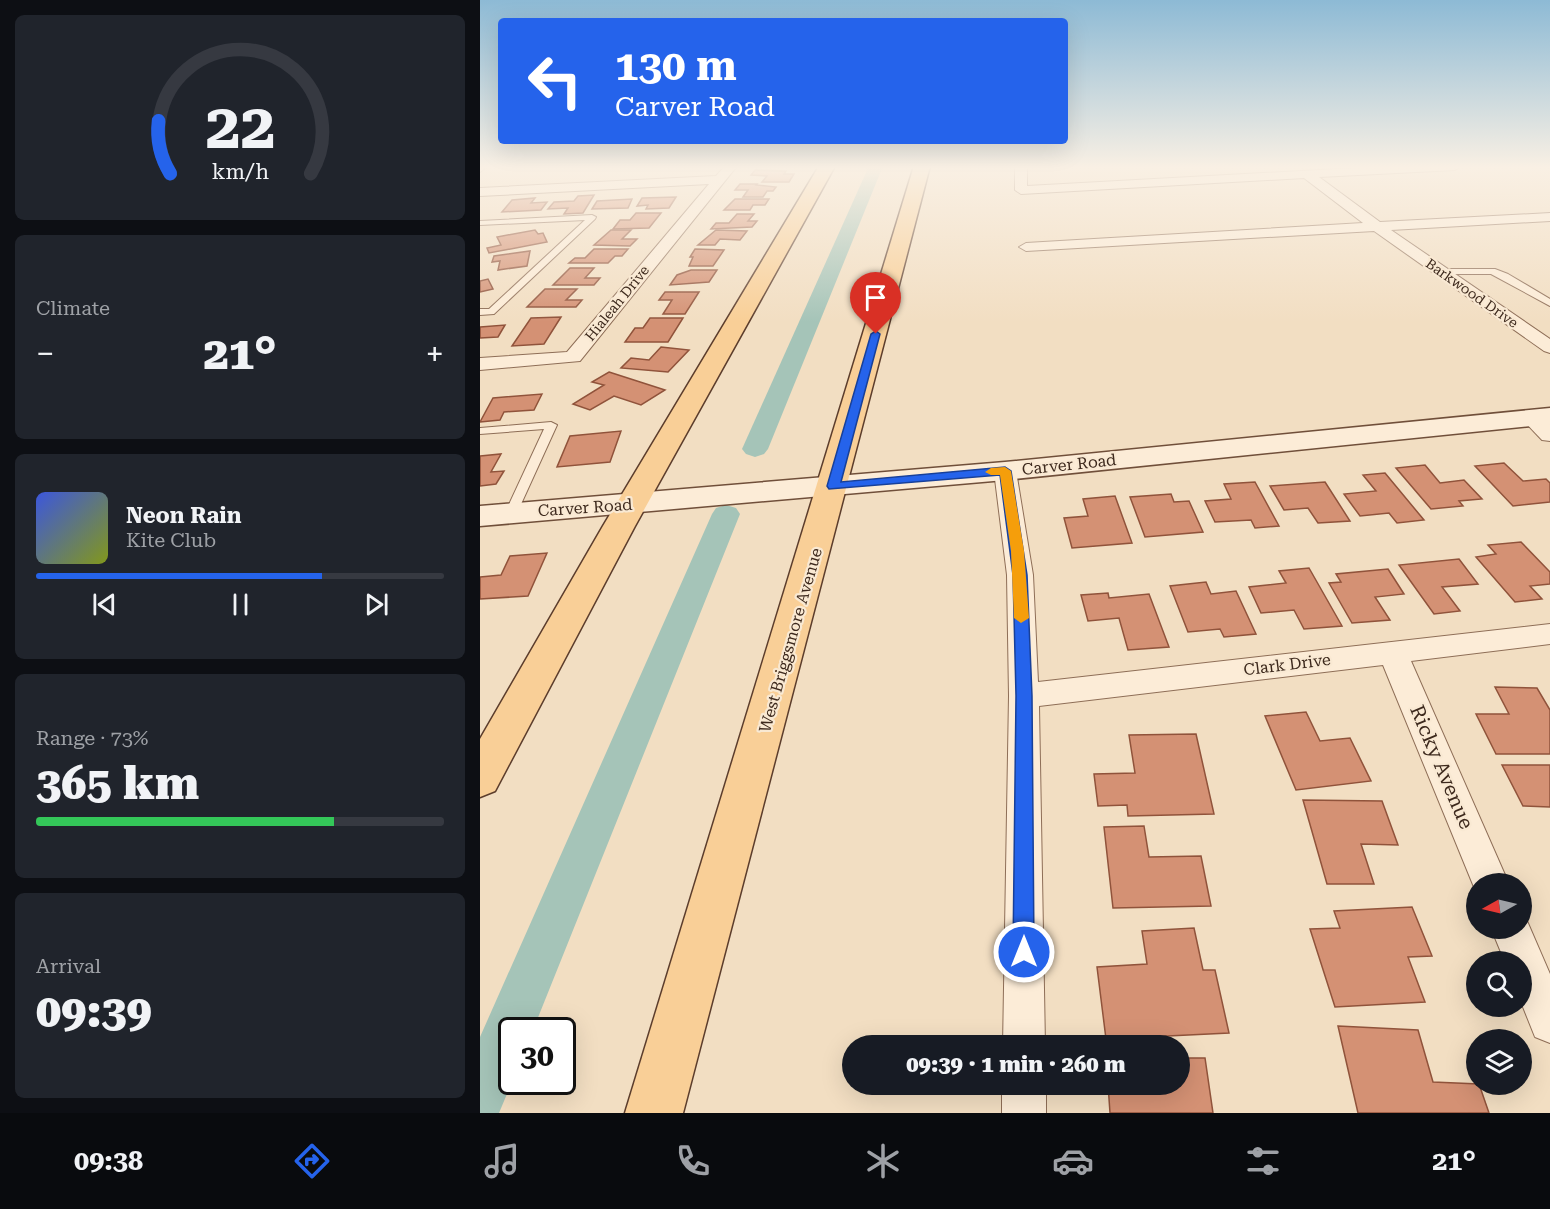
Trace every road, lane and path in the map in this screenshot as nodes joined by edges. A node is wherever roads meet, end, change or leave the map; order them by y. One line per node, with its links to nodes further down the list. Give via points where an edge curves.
1 (574, 218): 8 (lane)
2 (590, 218): 13 (lane, via 491,312)
3 (688, 218): 15 (street, Hialeah Drive, via 573,357)
4 (797, 218): 20 (main road)
5 (908, 218): 19 (main road, West Briggsmore Avenue)
6 (1365, 218): 9 (street, Barkwood Drive)
7 (1519, 218): 9 (street)
8 (480, 223)
9 (1377, 227): 10 (street); 11 (street, Barkwood Drive)
10 (1026, 248)
11 (1441, 272): 12 (lane, via 1492,271); 14 (street, Barkwood Drive)
12 (1550, 303)
13 (480, 312)
14 (1550, 347)
15 (480, 364)
16 (1544, 423): 18 (street, Carver Road)
17 (480, 431): 21 (lane, via 551,425)
18 (1005, 471): 19 (street, Carver Road); 25 (street, via 1020,575)
19 (834, 486): 20 (street, Carver Road); 32 (main road, West Briggsmore Avenue)
20 (633, 503): 21 (street, Carver Road); 26 (main road)
21 (511, 513): 22 (street, Carver Road)
22 (480, 516)
23 (1550, 634): 24 (street, Clark Drive)
24 (1392, 651): 25 (street, Clark Drive); 27 (street, Ricky Avenue)
25 (1024, 696): 30 (street)
26 (480, 778)
27 (1486, 873)
28 (1515, 939): 29 (street)
29 (1550, 1022)
30 (1024, 1035)
31 (1024, 1095): 33 (street)
32 (654, 1113)
33 (1024, 1113)

